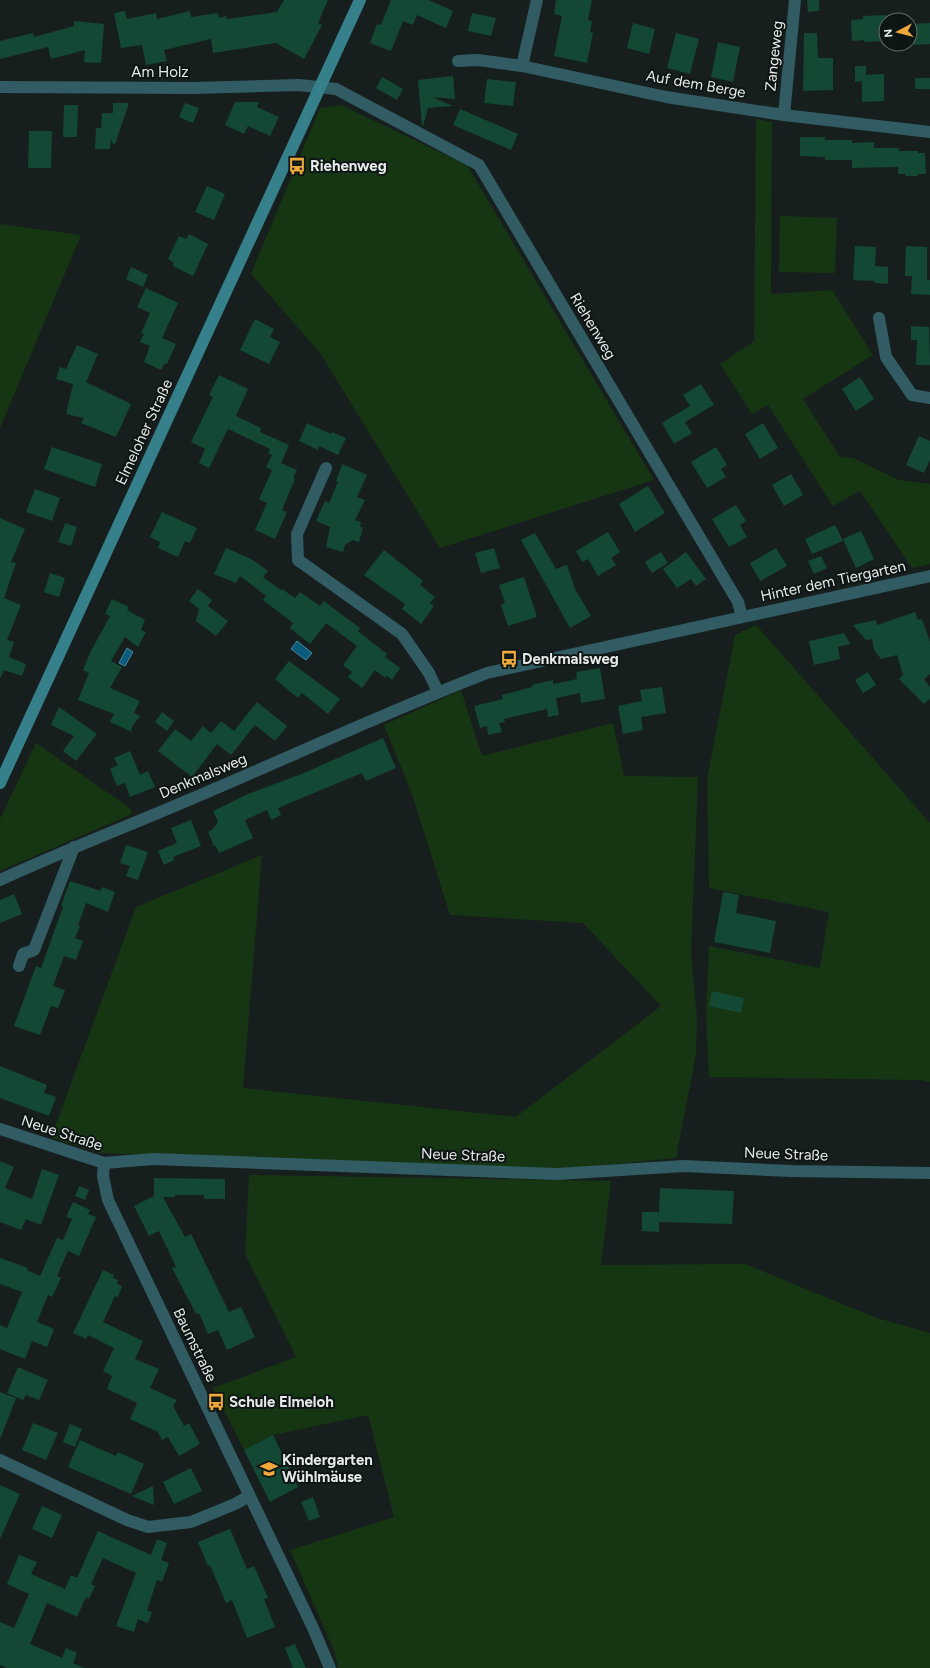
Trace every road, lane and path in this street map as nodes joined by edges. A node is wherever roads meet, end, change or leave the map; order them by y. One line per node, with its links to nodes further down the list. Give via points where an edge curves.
1 (360, 0): 7 (street, Elmeloher Straße)
2 (537, 0): 5 (street)
3 (795, 0): 8 (street, Zangeweg)
4 (458, 61): 5 (street, Auf dem Berge, via 478,60)
5 (522, 66): 8 (street, Auf dem Berge, via 666,97)
6 (0, 87): 7 (street, Am Holz, via 193,88 299,85)
7 (318, 91): 14 (street, Riehenweg, via 336,89 479,165 738,602); 16 (street, Elmeloher Straße)
8 (784, 115): 9 (street, Auf dem Berge)
9 (930, 132)
10 (879, 318): 11 (street, via 886,357 912,394)
11 (930, 398)
12 (326, 468): 15 (street, via 297,534 298,560 402,634 429,673)
13 (930, 576): 14 (street, Hinter dem Tiergarten)
14 (742, 617): 15 (street, Denkmalsweg, via 510,667)
15 (438, 692): 17 (street, Denkmalsweg)
16 (0, 784)
17 (74, 847): 18 (street, Denkmalsweg); 19 (street, via 34,950 24,954)
18 (0, 880)
19 (19, 966)
20 (0, 1129): 21 (street, Neue Straße)
21 (104, 1163): 22 (street, Neue Straße, via 153,1159 558,1174 684,1166); 24 (street, Baumstraße, via 103,1176 108,1200)
22 (930, 1173)
23 (0, 1460): 24 (street, via 127,1520 148,1527 191,1522)
24 (249, 1496): 25 (street, Baumstraße)
25 (330, 1668)

